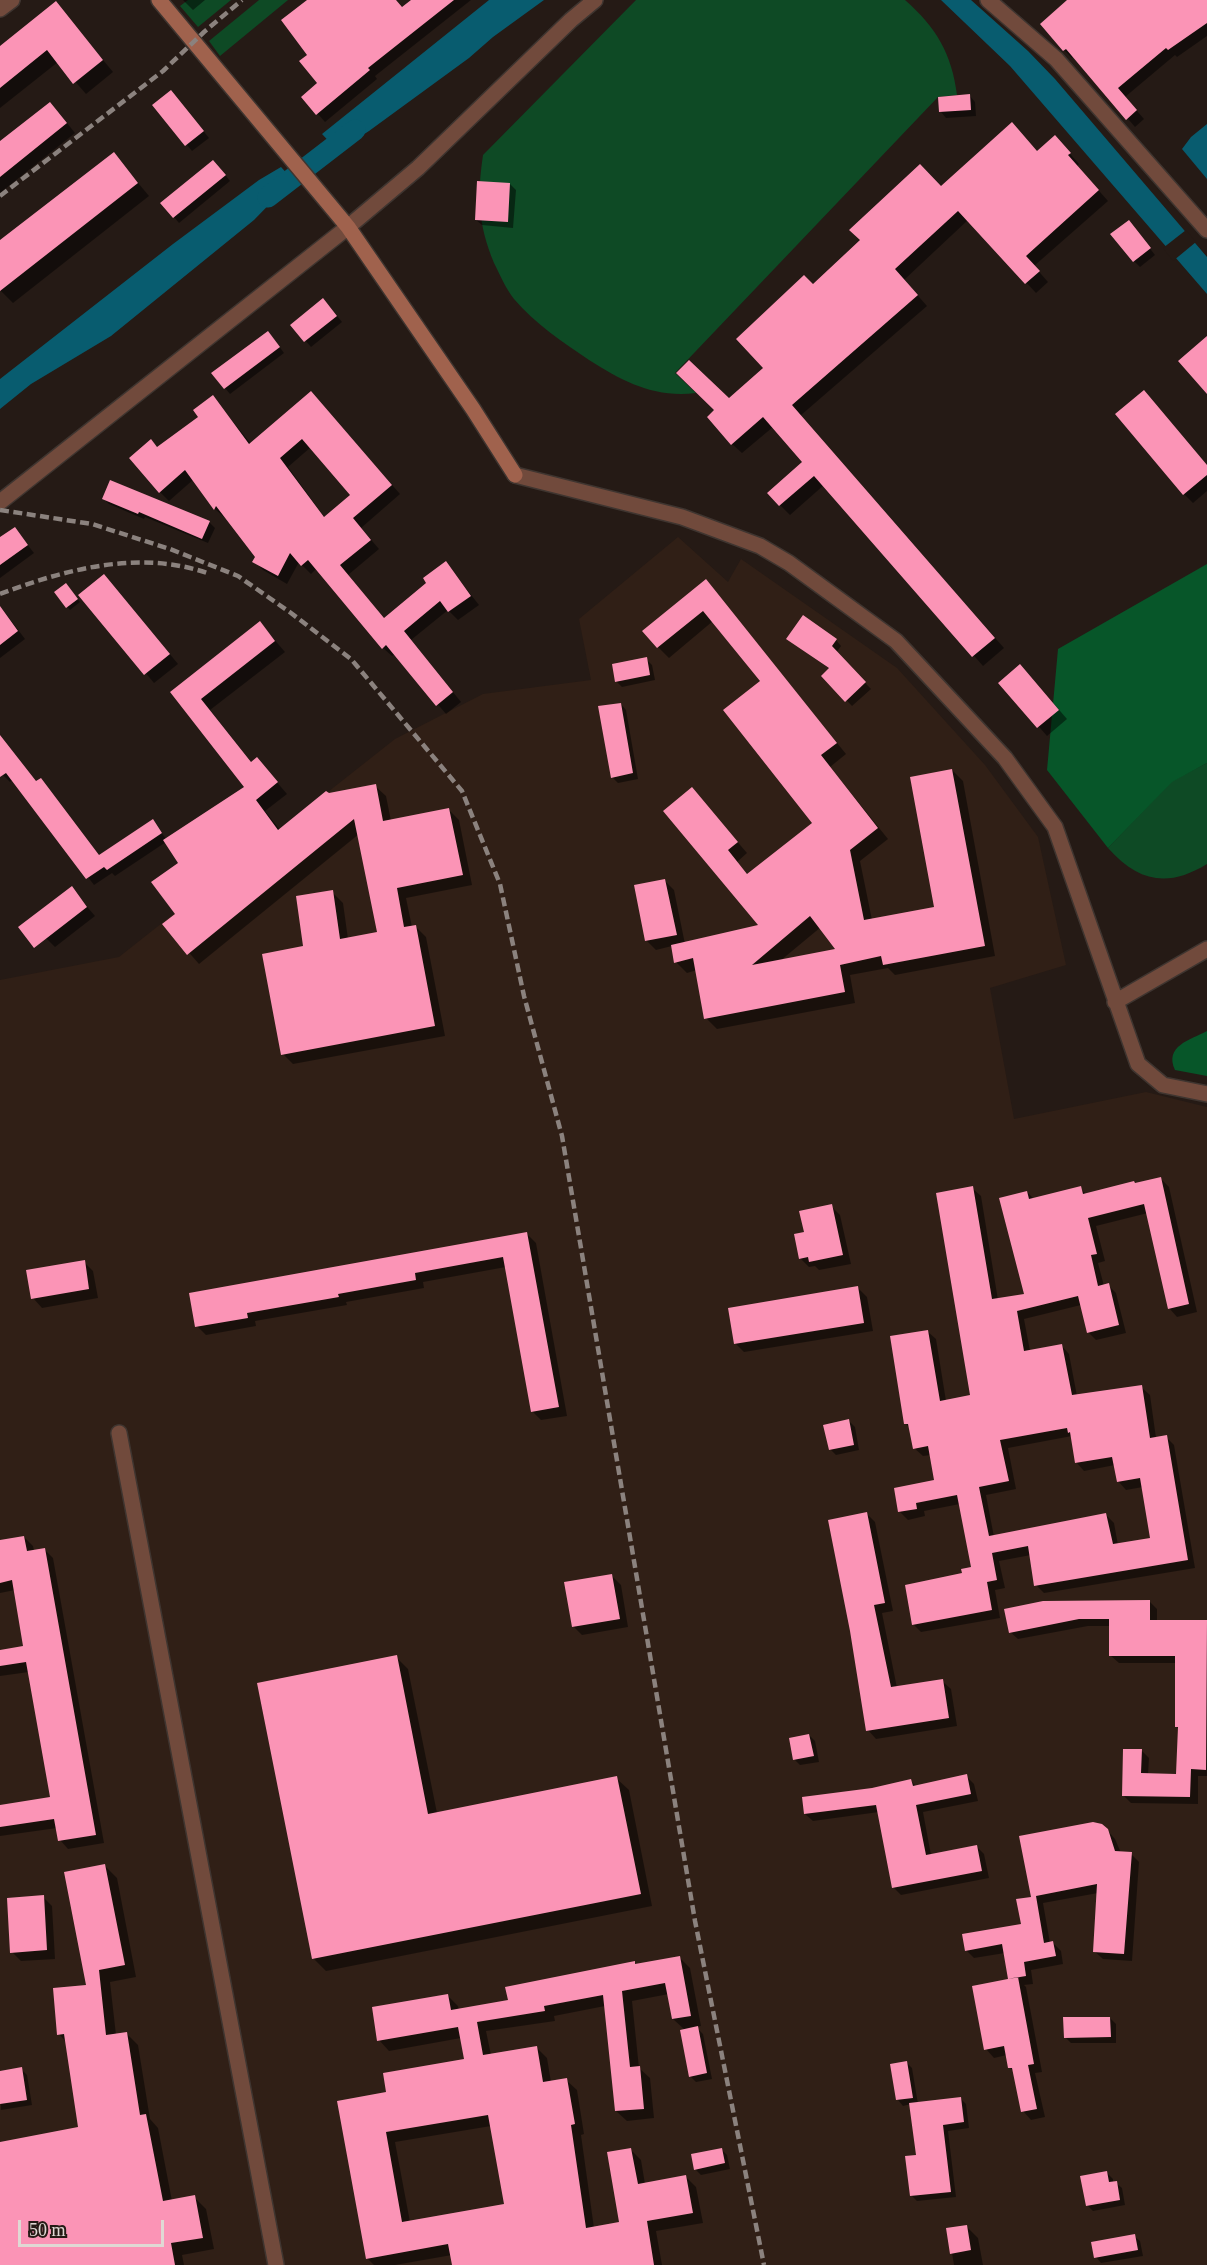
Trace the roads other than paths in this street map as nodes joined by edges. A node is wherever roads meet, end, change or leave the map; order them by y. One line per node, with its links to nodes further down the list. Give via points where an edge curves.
1 (12, 0): 5 (street)
2 (159, 0): 6 (street)
3 (595, 0): 6 (street, via 418,168)
4 (988, 0): 7 (street, via 1056,59)
5 (0, 9)
6 (348, 227): 8 (street); 10 (street, via 515,475 682,517 760,546 896,641 1005,758 1054,827)
7 (1207, 230)
8 (0, 502)
9 (1207, 949): 10 (street)
10 (1115, 1002): 11 (street, via 1138,1064 1163,1085)
11 (1207, 1094)
12 (118, 1433): 13 (street)
13 (276, 2265)

